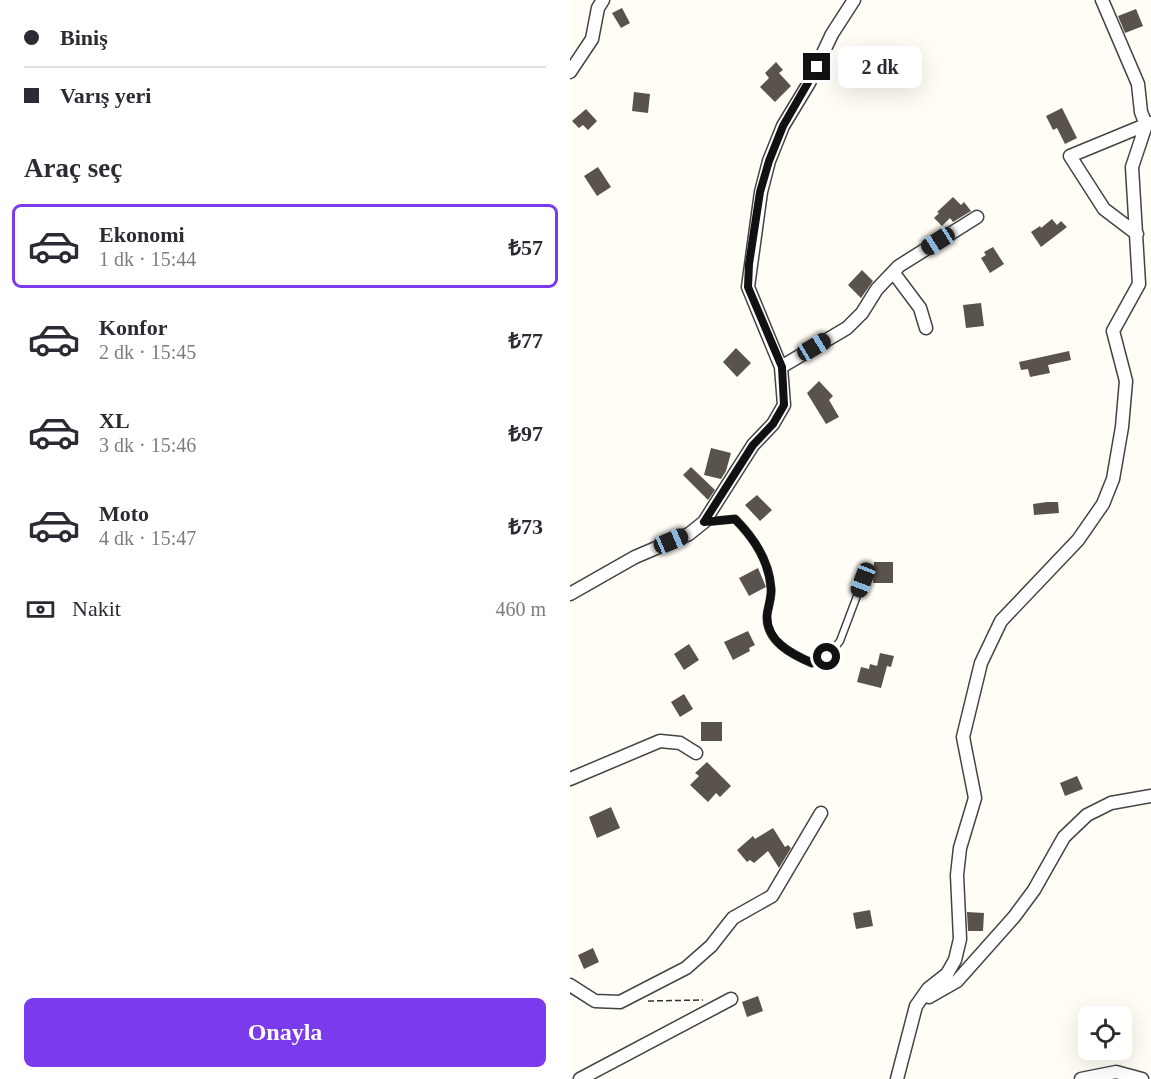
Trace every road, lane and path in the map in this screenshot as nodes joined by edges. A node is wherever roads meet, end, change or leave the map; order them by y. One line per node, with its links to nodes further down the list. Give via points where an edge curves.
1 (603, 0): 4 (street, via 592,39)
2 (854, 0): 10 (street, via 783,126 760,192 748,287)
3 (1102, 0): 5 (street, via 1138,84 1141,112)
4 (570, 72)
5 (1149, 124): 7 (street, via 1132,167); 7 (street, via 1070,156 1104,209)
6 (977, 217): 8 (street)
7 (1137, 234): 22 (street, via 1139,284 1113,332 1126,381 1113,479 1103,504 1078,540 1001,621 981,663 963,737 975,798 960,848 957,875 960,939 947,974 928,989)
8 (893, 272): 9 (street, via 920,308); 10 (street, via 847,327)
9 (926, 328)
10 (782, 367): 11 (street, via 784,405 753,445)
11 (704, 522): 12 (lane, via 735,519 753,537 766,563 771,589 767,618 773,638 795,656 812,663 827,657 840,641); 13 (street, via 689,534 635,557)
12 (863, 580)
13 (570, 594)
14 (696, 753): 15 (street, via 680,743 660,741)
15 (570, 779)
16 (1151, 796): 22 (street, via 1111,803 1086,815 1064,837 1035,890 1007,926 957,981)
17 (821, 813): 18 (street, via 772,896 733,918 711,946 686,968 620,1002 595,1001)
18 (570, 985)
19 (731, 999): 23 (street)
20 (709, 1000): 21 (path)
21 (642, 1001)
22 (916, 1006): 24 (street)
23 (580, 1079)
24 (897, 1079)
25 (1081, 1079): 26 (street, via 1116,1072)
26 (1142, 1079)

